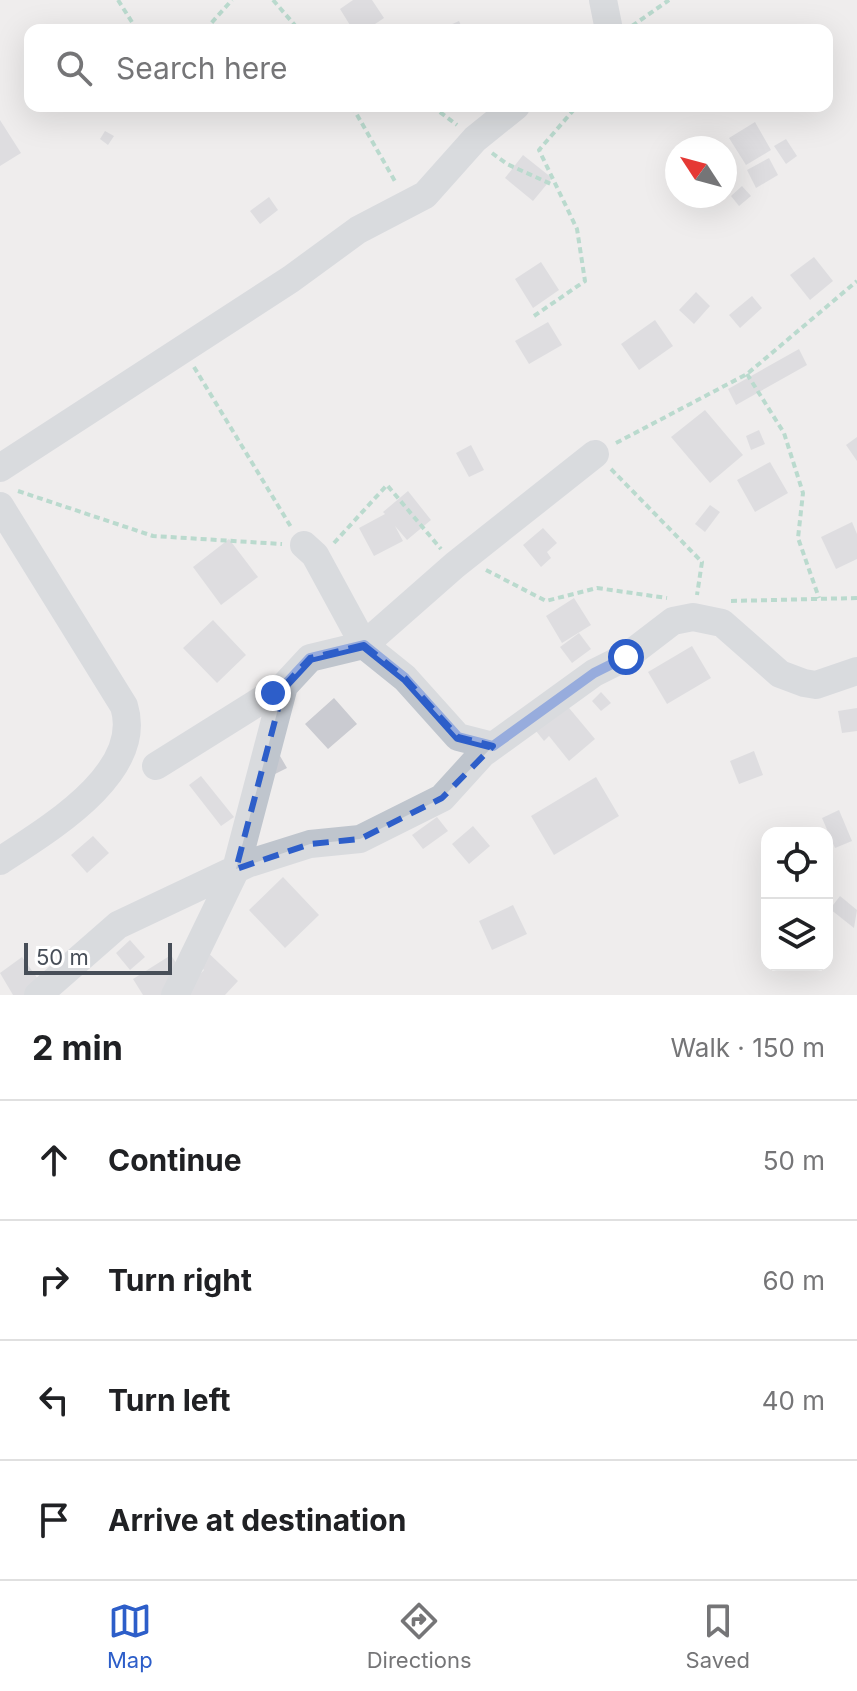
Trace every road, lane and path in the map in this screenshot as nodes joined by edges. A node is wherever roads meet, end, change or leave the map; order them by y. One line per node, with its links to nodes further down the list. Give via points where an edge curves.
1 (118, 0): 6 (path)
2 (232, 0): 7 (path)
3 (273, 0): 8 (path)
4 (603, 0): 9 (street)
5 (669, 0): 10 (path)
6 (133, 24)
7 (210, 24)
8 (294, 24)
9 (608, 24)
10 (635, 24)
11 (357, 112): 14 (path)
12 (509, 112): 20 (street, via 475,139 425,195 358,230)
13 (572, 112): 16 (path, via 539,150 577,229 585,281)
14 (400, 189)
15 (857, 281): 18 (path)
16 (534, 316)
17 (189, 359): 21 (path, via 265,489)
18 (747, 374): 19 (path); 23 (path, via 784,433 803,493 798,538)
19 (595, 454): 22 (street); 26 (path, via 702,562)
20 (5, 488): 21 (path, via 153,536); 32 (street, via 130,724 127,745 69,816)
21 (309, 550): 22 (path, via 336,542 387,485); 27 (street)
22 (455, 565): 26 (path, via 494,572 546,601 597,588); 27 (street)
23 (819, 598): 24 (path); 25 (path)
24 (857, 598)
25 (727, 601)
26 (694, 609): 28 (street, via 722,623 780,674 816,685); 30 (street)
27 (364, 645): 29 (street, via 310,658); 30 (street, via 405,678 458,737)
28 (857, 671)
29 (284, 686): 31 (street); 33 (street)
30 (493, 746): 33 (street, via 442,798 360,839 310,844)
31 (156, 766)
32 (0, 861)
33 (236, 869): 34 (street, via 118,925); 35 (street)
34 (38, 995)
35 (175, 995)

